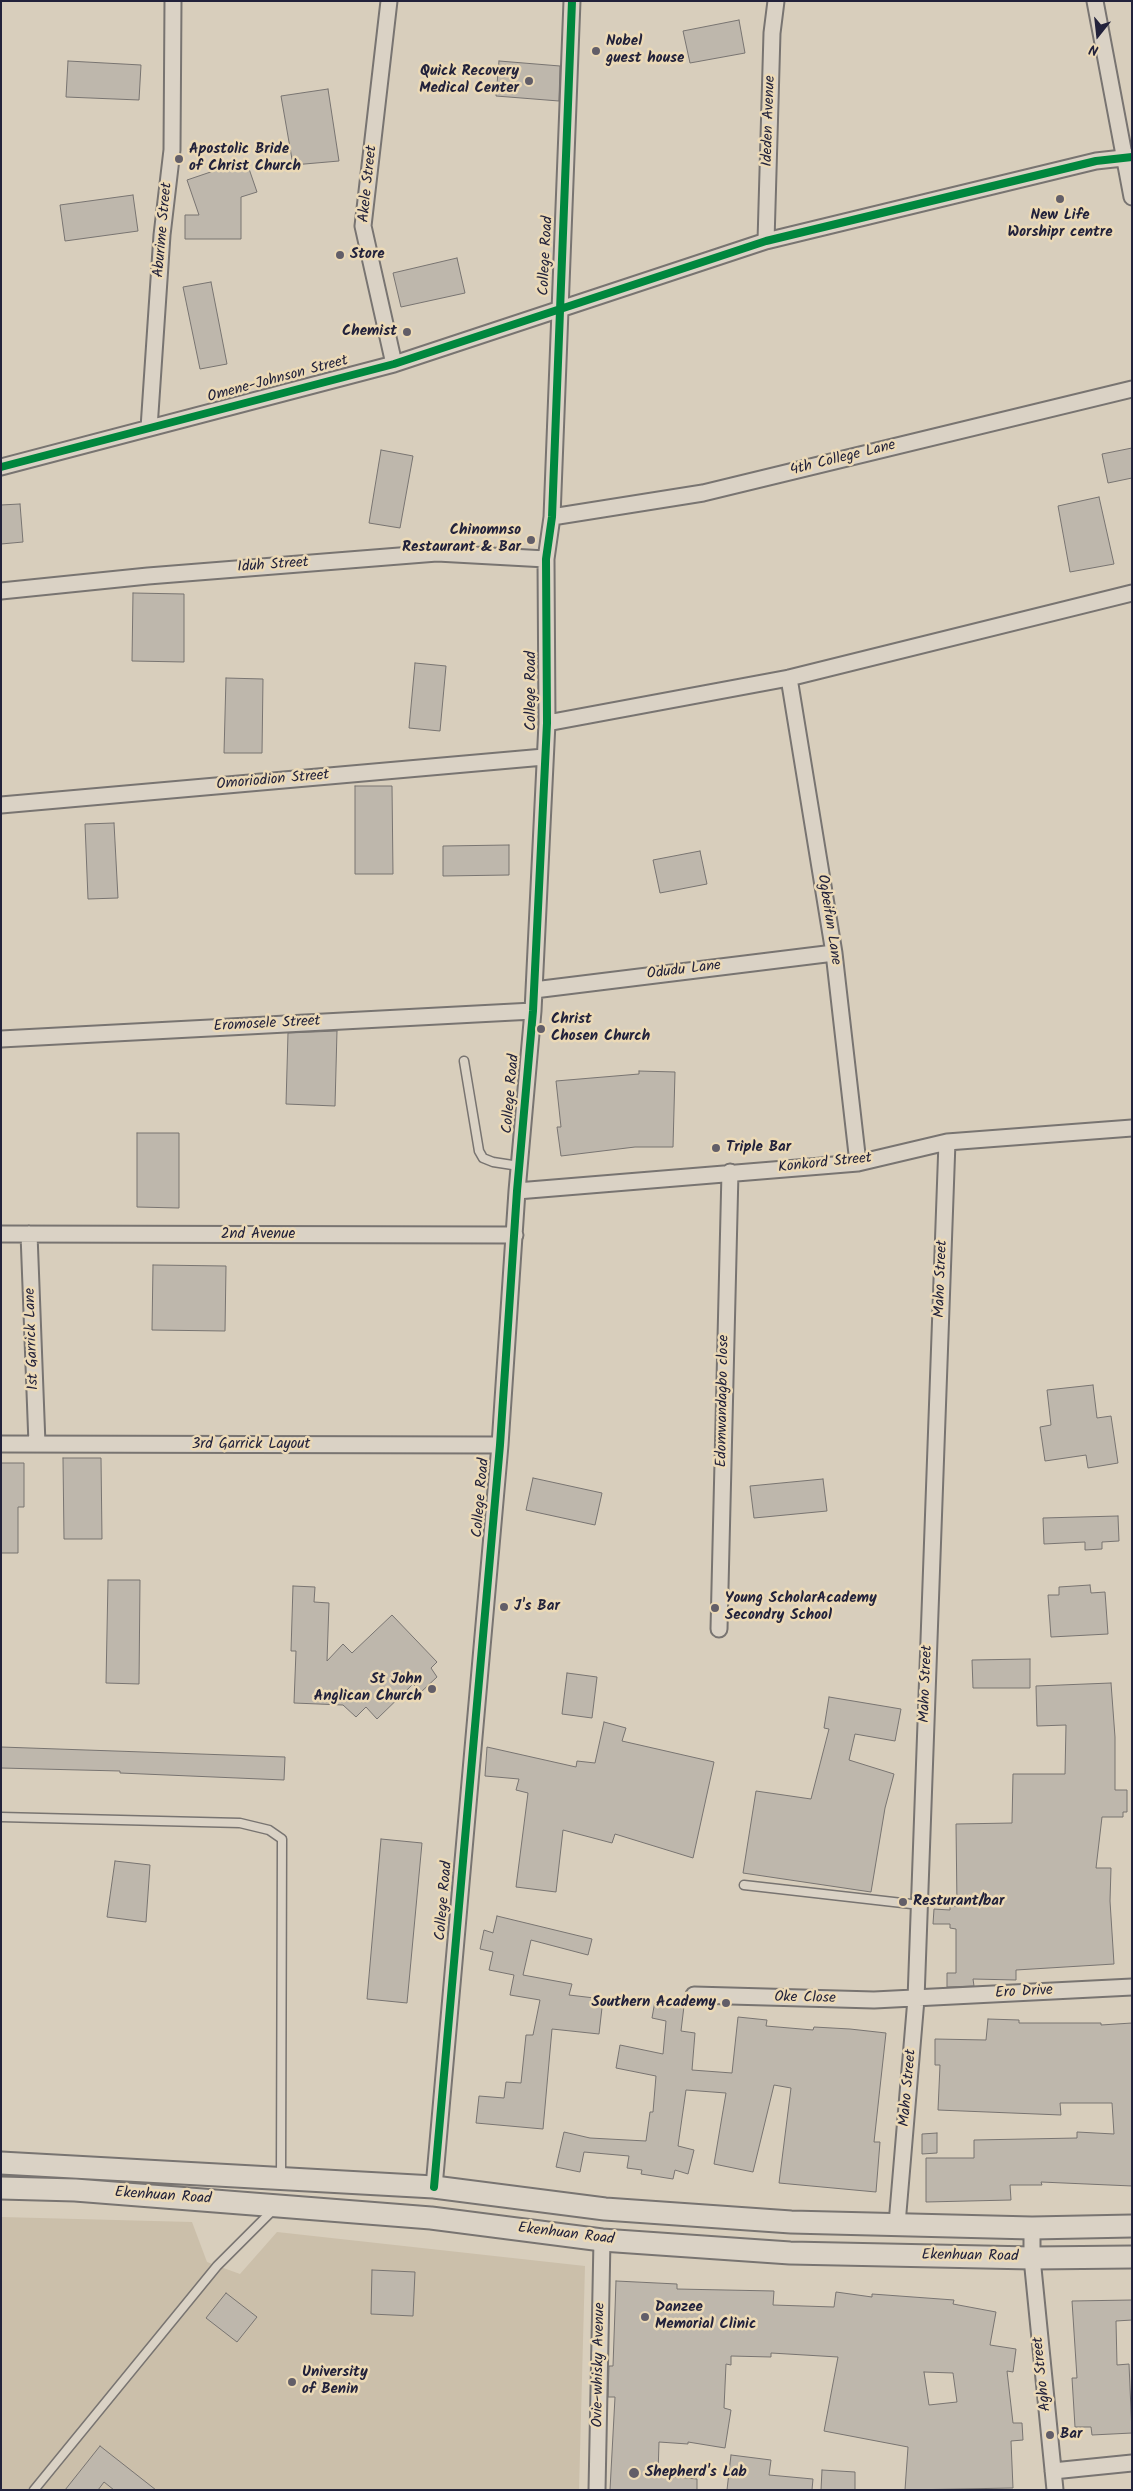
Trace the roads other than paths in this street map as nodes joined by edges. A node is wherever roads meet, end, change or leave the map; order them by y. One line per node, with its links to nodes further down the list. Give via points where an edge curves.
1 (173, 1): 12 (street, Aburime Street, via 172,150 162,235)
2 (389, 1): 10 (street, Akele Street, via 363,226)
3 (572, 1): 9 (street, College Road)
4 (776, 1): 8 (street, Ideden Avenue, via 772,33)
5 (1095, 1): 6 (street)
6 (1127, 156): 7 (street); 8 (street, Omene-Johnson Street)
7 (1132, 197)
8 (766, 241): 9 (street, Omene-Johnson Street)
9 (558, 309): 10 (street, Omene-Johnson Street); 14 (street, College Road)
10 (394, 364): 12 (street, Omene-Johnson Street)
11 (1132, 389): 14 (street, 4th College Lane, via 703,493)
12 (149, 428): 13 (street, Omene-Johnson Street)
13 (1, 467)
14 (552, 517): 15 (street, College Road)
15 (546, 559): 16 (street, Iduh Street, via 437,553); 19 (street, College Road)
16 (1, 591)
17 (1132, 593): 18 (street)
18 (789, 678): 19 (street); 22 (street, Ogbeifun Lane)
19 (546, 723): 20 (street, College Road)
20 (544, 757): 21 (street, Omoriodion Street); 23 (street, College Road)
21 (1, 805)
22 (834, 953): 23 (street, Odudu Lane); 29 (street, Ogbeifun Lane)
23 (534, 990): 24 (street, College Road)
24 (533, 1011): 25 (street, Eromosele Street); 30 (street, College Road)
25 (1, 1039)
26 (464, 1061): 30 (lane, via 478,1150 493,1162)
27 (1132, 1128): 28 (street, Konkord Street)
28 (947, 1142): 29 (street, Konkord Street); 42 (street, Maho Street)
29 (858, 1163): 31 (street, Konkord Street)
30 (519, 1166): 32 (street, College Road)
31 (730, 1172): 32 (street, Konkord Street); 39 (street, Edomwandagbo close)
32 (517, 1191): 35 (street, College Road)
33 (1, 1234): 34 (street, 2nd Avenue)
34 (29, 1234): 35 (street, 2nd Avenue); 37 (street, 1st Garrick Lane)
35 (514, 1235): 38 (street, College Road)
36 (1, 1444): 37 (street, 3rd Garrick Layout)
37 (38, 1444): 38 (street, 3rd Garrick Layout)
38 (500, 1445): 48 (street, College Road)
39 (719, 1629)
40 (1, 1817): 47 (lane, via 240,1823 269,1830 282,1839)
41 (744, 1885): 42 (lane)
42 (920, 1905): 45 (street, Maho Street)
43 (1132, 1987): 45 (street, Ero Drive)
44 (694, 1994): 45 (street, Oke Close, via 785,1999)
45 (916, 1999): 51 (street, Maho Street)
46 (1, 2164): 47 (main road, Ekenhuan Road)
47 (281, 2179): 48 (main road, Ekenhuan Road)
48 (434, 2187): 51 (main road, Ekenhuan Road, via 605,2209 791,2222)
49 (1, 2188): 50 (main road, Ekenhuan Road, via 75,2190)
50 (277, 2206): 54 (main road, Ekenhuan Road, via 431,2218); 59 (lane, via 217,2266)
51 (897, 2224): 53 (main road, Ekenhuan Road)
52 (1132, 2226): 53 (main road, Ekenhuan Road)
53 (1032, 2228): 56 (street, Agho Street)
54 (602, 2240): 56 (main road, Ekenhuan Road, via 790,2253); 60 (street, Ovie-whisky Avenue)
55 (1132, 2257): 56 (main road, Ekenhuan Road)
56 (1032, 2258): 58 (street, Agho Street)
57 (1132, 2463): 58 (street)
58 (1053, 2471): 61 (street, Agho Street)
59 (34, 2490)
60 (598, 2490)
61 (1055, 2490)

